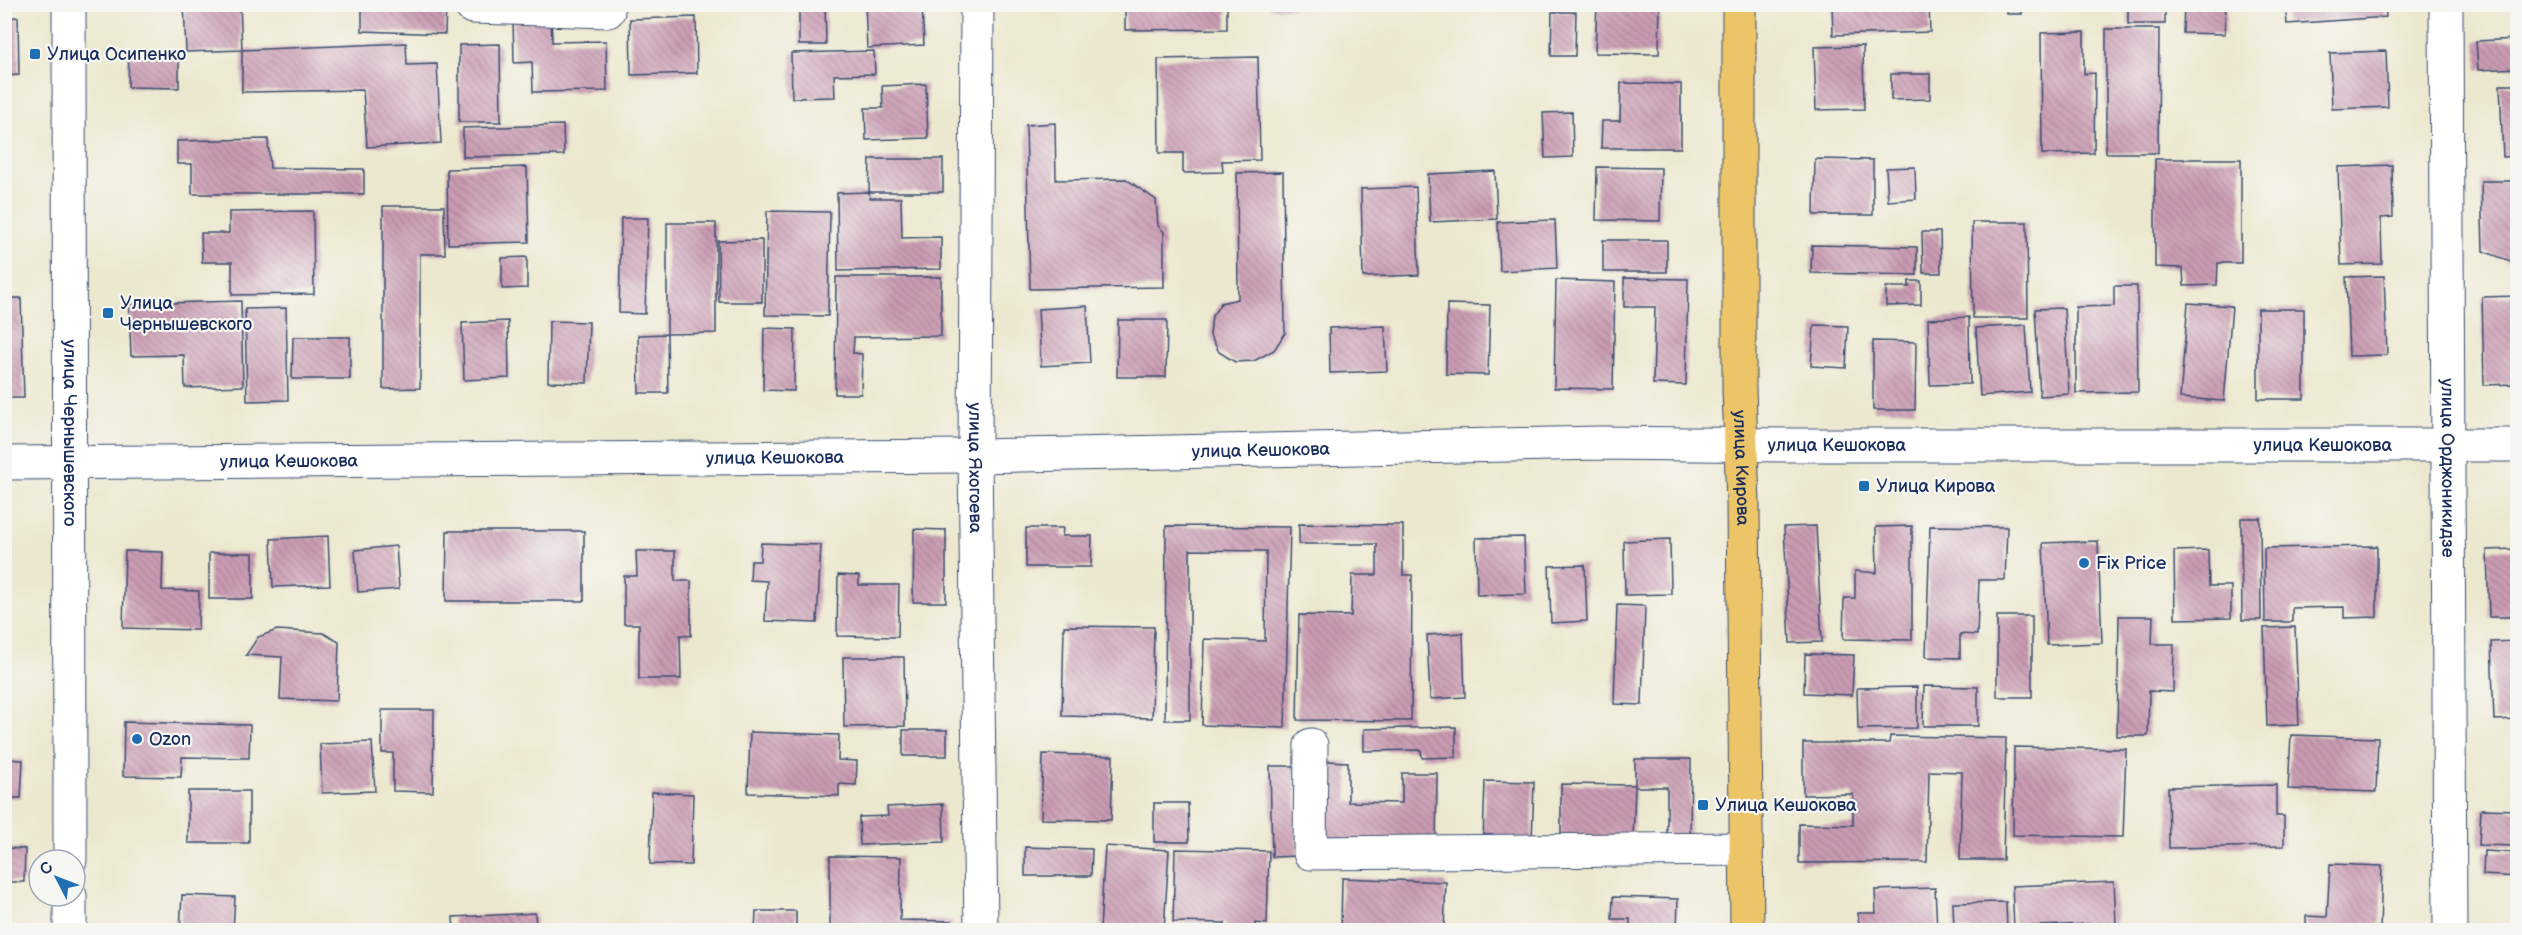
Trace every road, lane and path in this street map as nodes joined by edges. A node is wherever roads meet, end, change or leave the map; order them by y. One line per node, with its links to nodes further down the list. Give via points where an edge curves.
1 (69, 4): 13 (street, улица Чернышевского)
2 (977, 4): 11 (street, улица Яхогоева)
3 (1739, 4): 8 (main road, улица Кирова)
4 (2446, 4): 9 (street, улица Орджоникидзе)
5 (472, 7): 6 (street)
6 (534, 7): 7 (street)
7 (608, 10)
8 (1741, 444): 9 (street, улица Кешокова); 11 (street, улица Кешокова, via 1587,443); 16 (main road, улица Кирова)
9 (2448, 444): 10 (street, улица Кешокова); 21 (street, улица Орджоникидзе)
10 (2517, 445)
11 (975, 456): 13 (street, улица Кешокова); 19 (street, улица Яхогоева)
12 (4, 463): 13 (street, улица Кешокова)
13 (70, 463): 15 (street, улица Чернышевского)
14 (1311, 745): 16 (street, via 1310,854)
15 (70, 848)
16 (1746, 849): 20 (main road, улица Кирова)
17 (70, 908): 18 (street)
18 (70, 930)
19 (981, 930)
20 (1747, 930)
21 (2450, 930)

